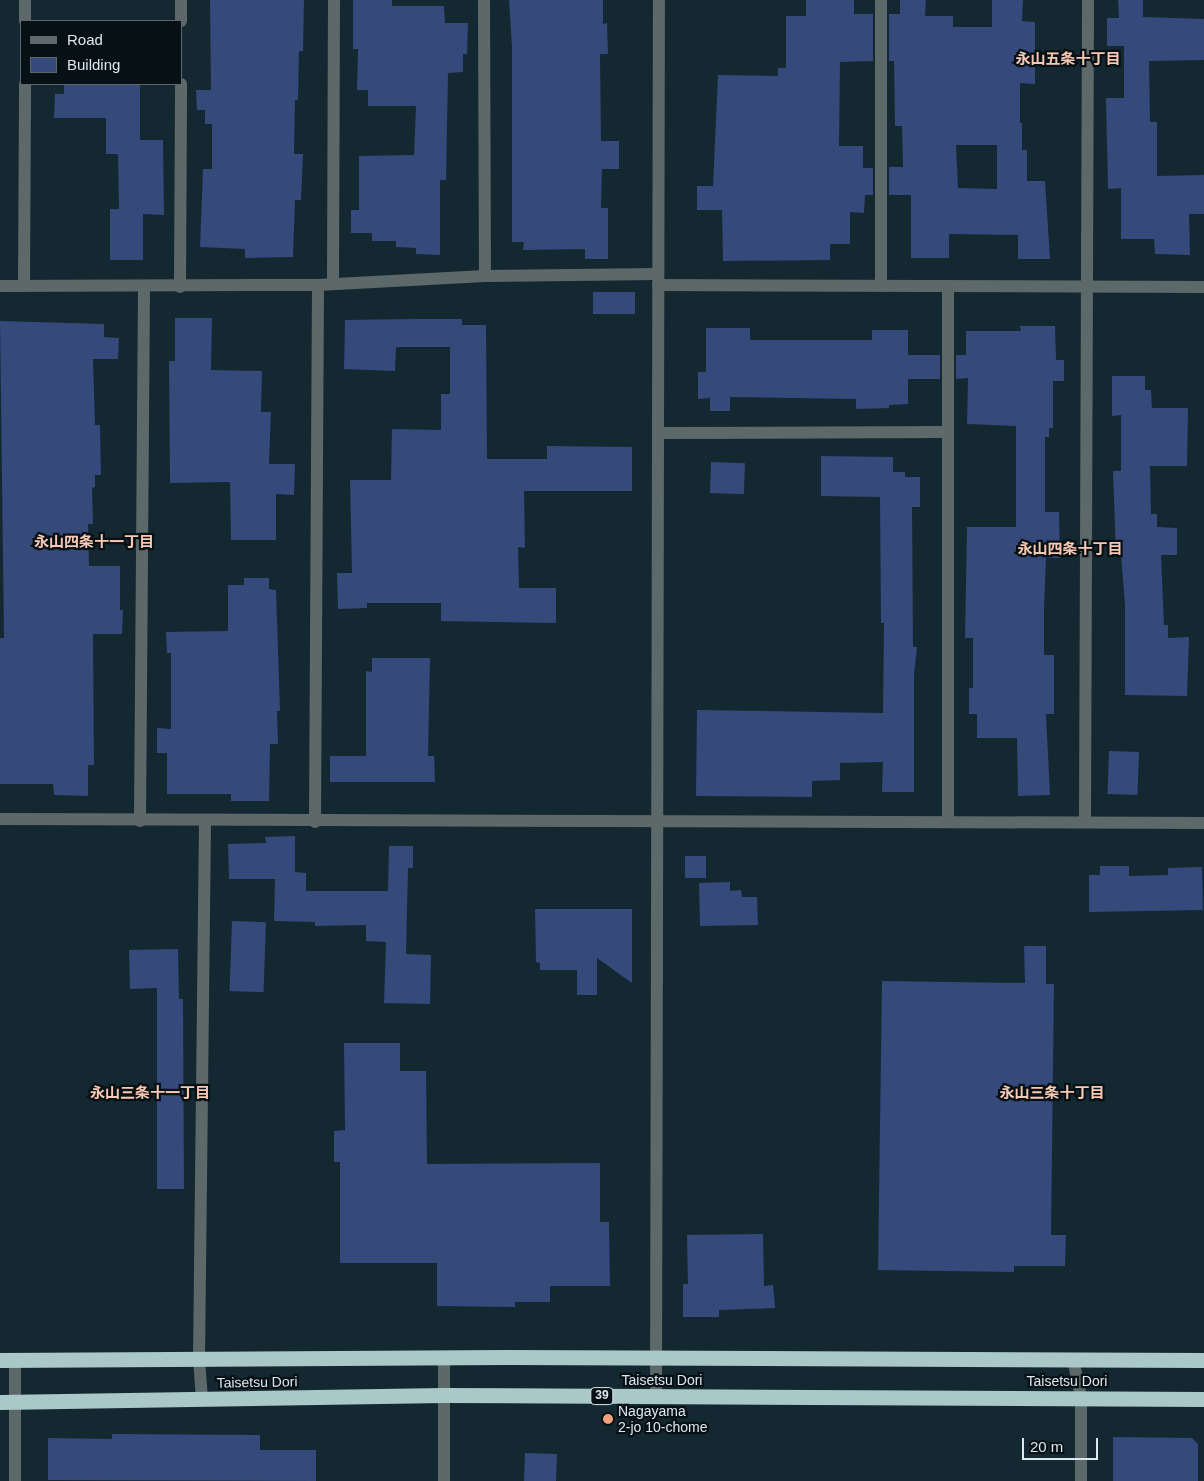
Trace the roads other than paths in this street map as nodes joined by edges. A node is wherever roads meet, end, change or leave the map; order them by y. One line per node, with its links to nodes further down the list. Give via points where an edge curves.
1 (25, 0): 8 (street)
2 (181, 0): 9 (street)
3 (334, 0): 14 (street)
4 (484, 0): 12 (street)
5 (659, 0): 13 (street)
6 (881, 0): 18 (street)
7 (1088, 0): 22 (street)
8 (25, 20)
9 (181, 20)
10 (25, 85): 17 (street)
11 (180, 85): 21 (street)
12 (485, 276): 13 (street); 14 (street)
13 (658, 280): 18 (street); 25 (street)
14 (333, 283): 15 (street)
15 (318, 285): 21 (street); 32 (street)
16 (0, 286): 17 (street)
17 (24, 286): 20 (street)
18 (881, 286): 19 (street)
19 (948, 286): 22 (street); 24 (street)
20 (144, 287): 21 (street); 28 (street)
21 (180, 287)
22 (1087, 287): 23 (street); 31 (street)
23 (1204, 287)
24 (946, 432): 25 (street); 30 (street)
25 (660, 433): 27 (street)
26 (0, 819): 28 (street)
27 (659, 820): 30 (street); 32 (street); 35 (street)
28 (140, 821): 29 (street)
29 (206, 821): 32 (street); 37 (street)
30 (948, 821): 31 (street)
31 (1085, 821): 33 (street)
32 (315, 822)
33 (1204, 823)
34 (444, 1357): 35 (highway, Taisetsu Dori); 37 (highway, Taisetsu Dori); 40 (street)
35 (657, 1358): 36 (highway, Taisetsu Dori); 41 (street)
36 (1073, 1358): 39 (highway, Taisetsu Dori); 42 (street)
37 (199, 1359): 38 (highway, Taisetsu Dori); 43 (street)
38 (8, 1360): 45 (street)
39 (1204, 1360)
40 (444, 1395): 41 (highway, Taisetsu Dori / 39); 43 (highway, Taisetsu Dori / 39); 47 (street)
41 (656, 1396): 42 (highway, Taisetsu Dori / 39)
42 (1081, 1396): 44 (highway, Taisetsu Dori / 39); 48 (street)
43 (202, 1399): 45 (highway, Taisetsu Dori / 39)
44 (1204, 1399)
45 (8, 1402): 46 (street)
46 (15, 1481)
47 (444, 1481)
48 (1081, 1481)

